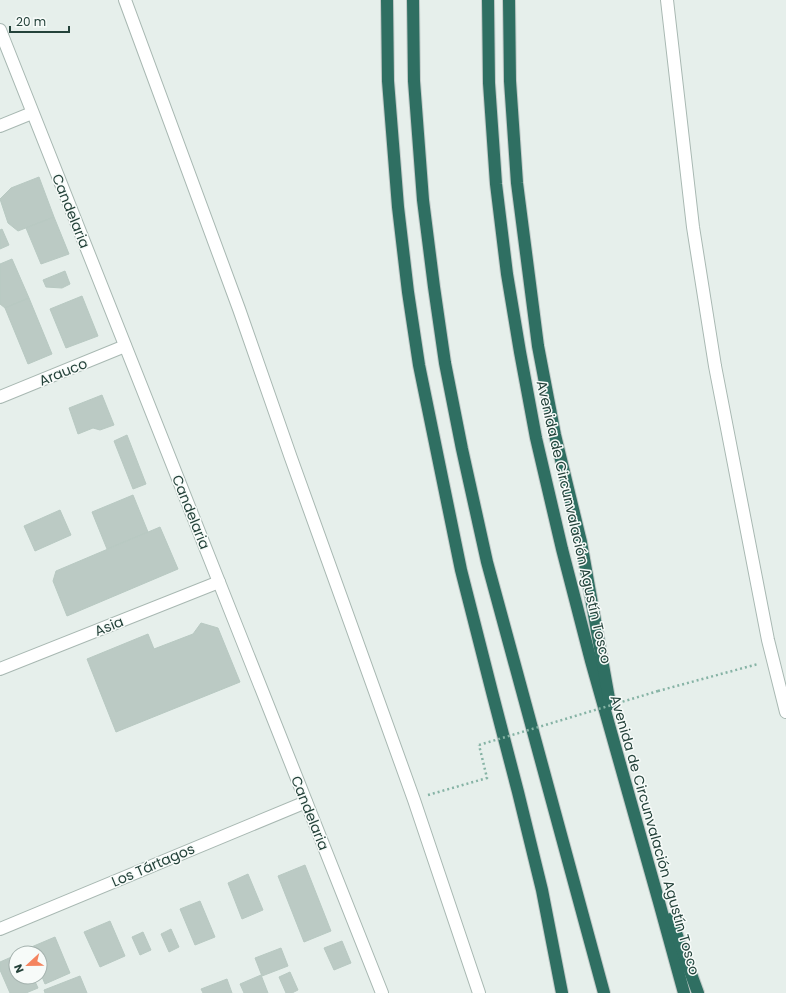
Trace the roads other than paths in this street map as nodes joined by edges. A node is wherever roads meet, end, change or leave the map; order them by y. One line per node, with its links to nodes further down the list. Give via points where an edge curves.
1 (125, 0): 20 (street, via 239,309 414,800)
2 (387, 0): 21 (highway, via 388,81 398,207 419,365 462,570 542,890)
3 (413, 0): 22 (highway, via 414,81 423,200 445,363 487,562)
4 (488, 0): 15 (highway, Avenida de Circunvalación Agustín Tosco, via 489,83 496,184 520,352 536,438 562,549)
5 (509, 0): 15 (highway, via 510,81 517,183 538,346 555,435 581,542)
6 (667, 0): 14 (street, via 693,227 712,350 768,640)
7 (0, 30): 8 (street, Candelaria)
8 (32, 113): 9 (street); 10 (street, Candelaria)
9 (0, 126)
10 (125, 346): 11 (street, Arauco); 12 (street, Candelaria)
11 (0, 397)
12 (218, 582): 13 (street, Asia); 16 (street, Candelaria)
13 (0, 670)
14 (786, 712)
15 (622, 772): 17 (highway, Avenida de Circunvalación Agustín Tosco)
16 (306, 802): 18 (street, Los Tártagos); 19 (street, Candelaria)
17 (641, 840): 23 (highway, Avenida de Circunvalación Agustín Tosco); 24 (highway)
18 (0, 929)
19 (382, 993)
20 (479, 993)
21 (562, 993)
22 (604, 993)
23 (684, 993)
24 (698, 993)

